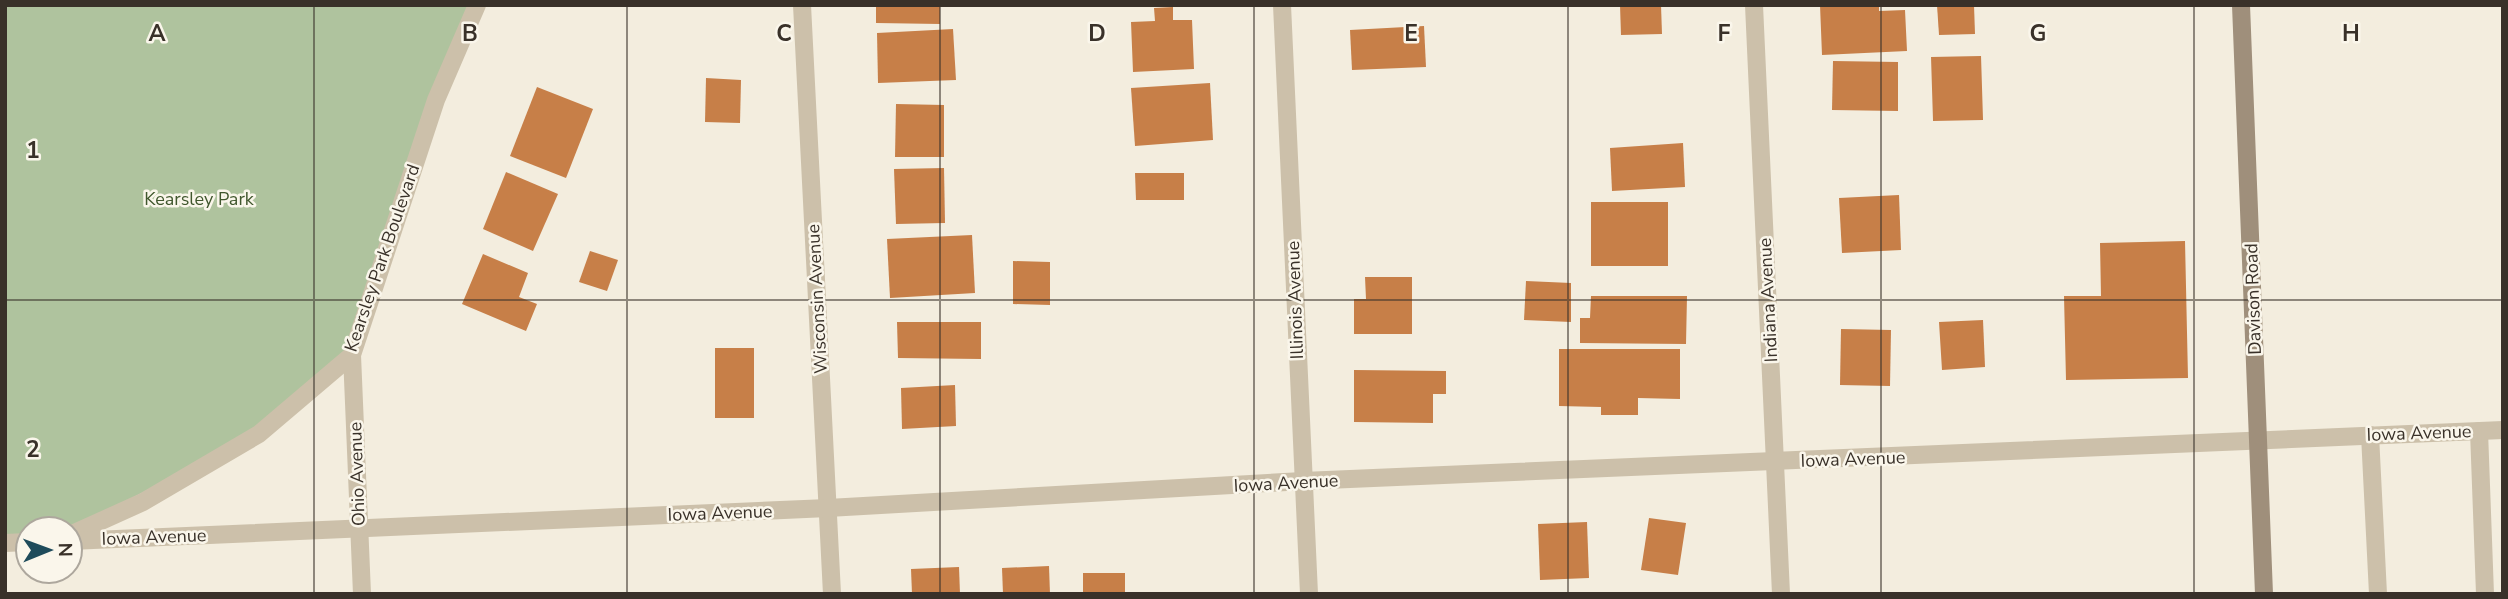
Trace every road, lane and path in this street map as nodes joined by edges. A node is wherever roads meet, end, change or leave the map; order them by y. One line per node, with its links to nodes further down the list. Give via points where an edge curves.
1 (477, 5): 6 (street, Kearsley Park Boulevard, via 436,100)
2 (802, 5): 13 (street, Wisconsin Avenue)
3 (1282, 5): 12 (street, Illinois Avenue)
4 (1754, 5): 11 (street, Indiana Avenue)
5 (2241, 5): 10 (main road, Davison Road)
6 (352, 355): 14 (street, Ohio Avenue); 15 (street, Kearsley Park Boulevard, via 259,434 143,502)
7 (2503, 430): 8 (street, Iowa Avenue)
8 (2479, 431): 9 (street, Iowa Avenue); 23 (street)
9 (2370, 435): 10 (street, Iowa Avenue); 22 (street)
10 (2259, 442): 11 (street, Iowa Avenue); 21 (main road, Davison Road)
11 (1775, 462): 12 (street, Iowa Avenue); 20 (street, Indiana Avenue)
12 (1303, 481): 13 (street, Iowa Avenue); 19 (street, Illinois Avenue)
13 (828, 508): 14 (street, Iowa Avenue); 18 (street, Wisconsin Avenue)
14 (359, 528): 16 (street, Iowa Avenue); 17 (street, Ohio Avenue)
15 (84, 529)
16 (84, 540)
17 (362, 594)
18 (831, 594)
19 (1308, 594)
20 (1781, 594)
21 (2264, 594)
22 (2378, 594)
23 (2485, 594)

